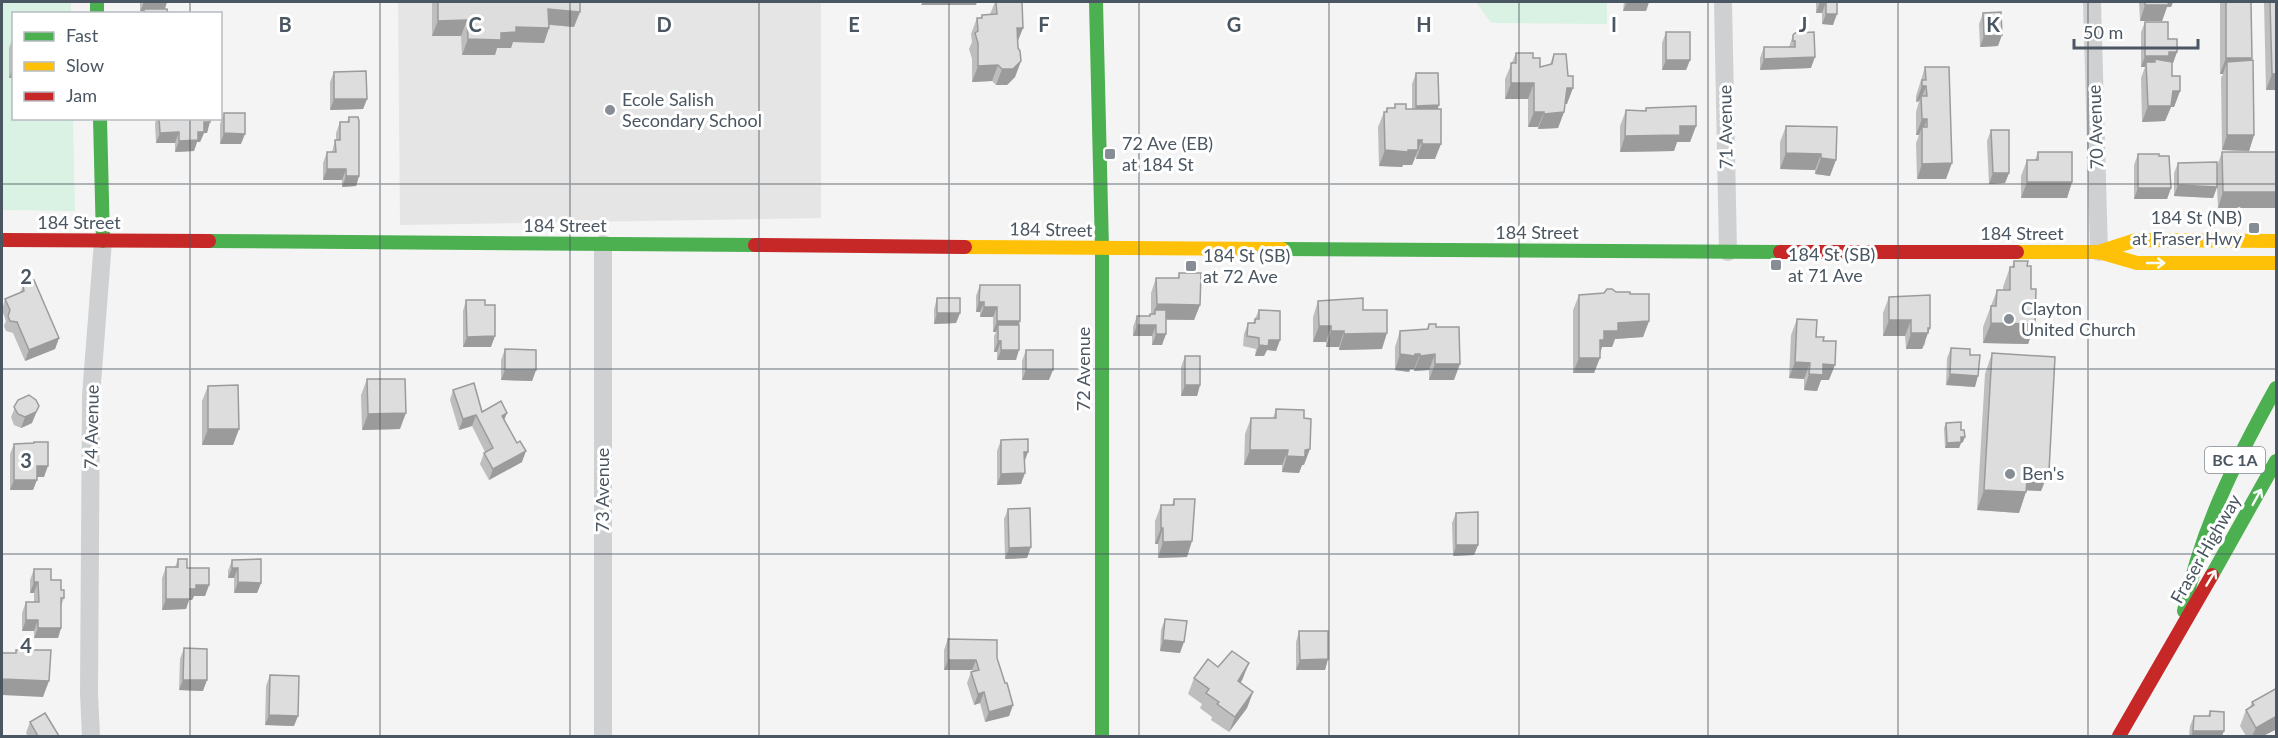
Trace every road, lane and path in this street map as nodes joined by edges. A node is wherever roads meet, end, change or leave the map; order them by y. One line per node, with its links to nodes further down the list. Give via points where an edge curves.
1 (1096, 2): 9 (main road, 72 Avenue)
2 (1723, 2): 10 (street, 71 Avenue)
3 (2092, 2): 11 (street, 70 Avenue)
4 (100, 120): 6 (main road, 74 Avenue)
5 (2, 240): 6 (main road, 184 Street)
6 (103, 241): 8 (main road, 184 Street); 16 (street, 74 Avenue, via 92,396)
7 (2277, 241): 11 (main road, 184 Street, via 2136,240)
8 (603, 244): 9 (main road, 184 Street); 17 (street, 73 Avenue)
9 (1102, 249): 10 (main road, 184 Street); 18 (main road, 72 Avenue)
10 (1728, 252): 11 (main road, 184 Street)
11 (2099, 252): 12 (main road, 184 Street, one-way to 12, via 2137,263)
12 (2276, 263)
13 (2277, 388): 15 (main road, Fraser Highway / BC 1A, via 2235,461 2202,536 2189,578)
14 (2277, 461): 15 (main road, Fraser Highway / BC 1A, one-way to 14)
15 (2183, 623): 19 (main road, Fraser Highway / BC 1A)
16 (91, 736)
17 (603, 736)
18 (1102, 736)
19 (2119, 736)

